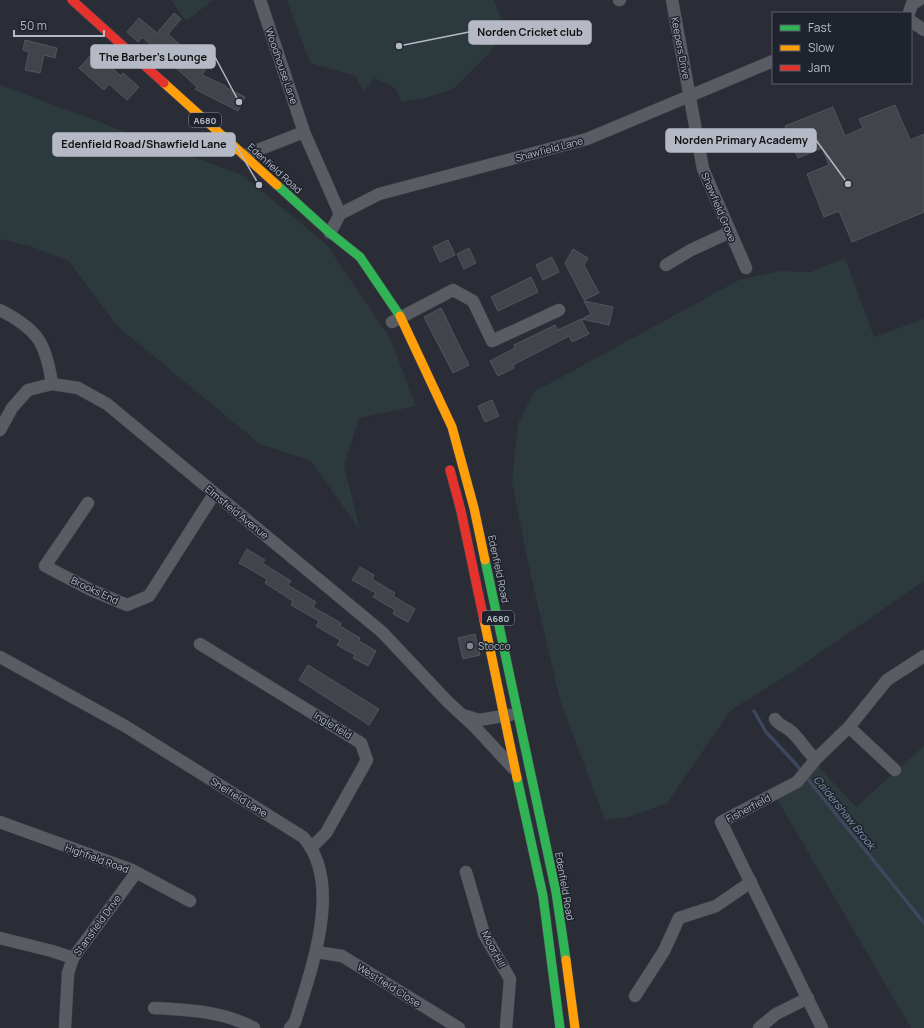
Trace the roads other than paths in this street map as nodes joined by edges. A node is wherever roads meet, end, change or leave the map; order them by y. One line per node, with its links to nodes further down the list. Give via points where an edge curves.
1 (72, 0): 11 (main road, Edenfield Road / A680)
2 (260, 0): 10 (street, Woodhouse Lane)
3 (672, 0): 9 (street, Keepers Drive)
4 (919, 0): 5 (street, via 912,4)
5 (909, 12)
6 (912, 22): 7 (street)
7 (924, 30)
8 (772, 61): 9 (street, Shawfield Lane)
9 (690, 96): 12 (street, Shawfield Lane, via 587,139 379,194); 13 (street, Shawfield Grove, via 703,169)
10 (304, 132): 11 (street); 12 (street, Woodhouse Lane)
11 (245, 155): 14 (main road, Edenfield Road / A680)
12 (340, 214): 14 (street)
13 (730, 232): 16 (street); 17 (street, Shawfield Grove)
14 (335, 236): 15 (main road, Edenfield Road / A680); 20 (main road, Edenfield Road / A680, via 360,257)
15 (347, 257)
16 (666, 265)
17 (746, 268)
18 (0, 310): 22 (street, via 20,320 39,339 49,359)
19 (559, 310): 20 (street, via 492,341 473,301 453,290)
20 (394, 324): 21 (main road, Edenfield Road / A680); 31 (main road, Edenfield Road / A680, via 452,427 474,508)
21 (420, 380)
22 (52, 384): 23 (street, Elmsfield Avenue, via 28,390 12,408); 25 (street, Elmsfield Avenue, via 78,388 107,404)
23 (0, 430)
24 (447, 458): 32 (main road, A680, via 461,511)
25 (214, 494): 26 (street, Brooks End, via 149,596 127,605 45,566); 30 (street, Elmsfield Avenue, via 382,632)
26 (88, 503)
27 (200, 644): 39 (street, Inglefield, via 361,743 367,760 326,833)
28 (924, 656): 34 (street, Fisherfield, via 887,680)
29 (0, 657): 39 (street, Shelfield Lane, via 125,726 303,837)
30 (461, 714): 32 (street, Elmsfield Avenue, via 479,720); 37 (street, Elmsfield Avenue)
31 (518, 714): 32 (street, Elmsfield Avenue); 46 (main road, Edenfield Road / A680, via 556,892)
32 (504, 716): 37 (main road, A680)
33 (775, 719): 35 (street, via 780,725 791,725)
34 (849, 727): 35 (street, Fisherfield); 36 (street)
35 (812, 763): 42 (street, Fisherfield, via 797,782 721,822)
36 (895, 770)
37 (515, 771): 47 (main road, A680, via 543,896)
38 (0, 822): 41 (street, Highfield Road)
39 (312, 847): 45 (street, Shelfield Lane, via 321,870 323,896)
40 (466, 872): 56 (street, Moor Hill, via 484,934 510,979)
41 (136, 873): 43 (street, Highfield Road); 48 (street, Stansfield Drive)
42 (751, 882): 49 (street, via 716,906 679,918 664,951); 50 (street, Fisherfield)
43 (190, 901)
44 (0, 938): 48 (street)
45 (316, 952): 54 (street, Shelfield Lane, via 295,1022); 55 (street, Westfield Close, via 342,956)
46 (565, 955): 47 (main road); 58 (main road, Edenfield Road / A680)
47 (550, 956): 57 (main road, A680)
48 (73, 958): 52 (street, Stansfield Drive, via 68,973)
49 (635, 996)
50 (808, 998): 59 (street, via 776,1014); 60 (street, Fisherfield)
51 (154, 1008): 53 (street, via 198,1010 239,1020)
52 (65, 1028)
53 (254, 1028)
54 (290, 1028)
55 (459, 1028)
56 (506, 1028)
57 (560, 1028)
58 (575, 1028)
59 (759, 1028)
60 (822, 1028)

